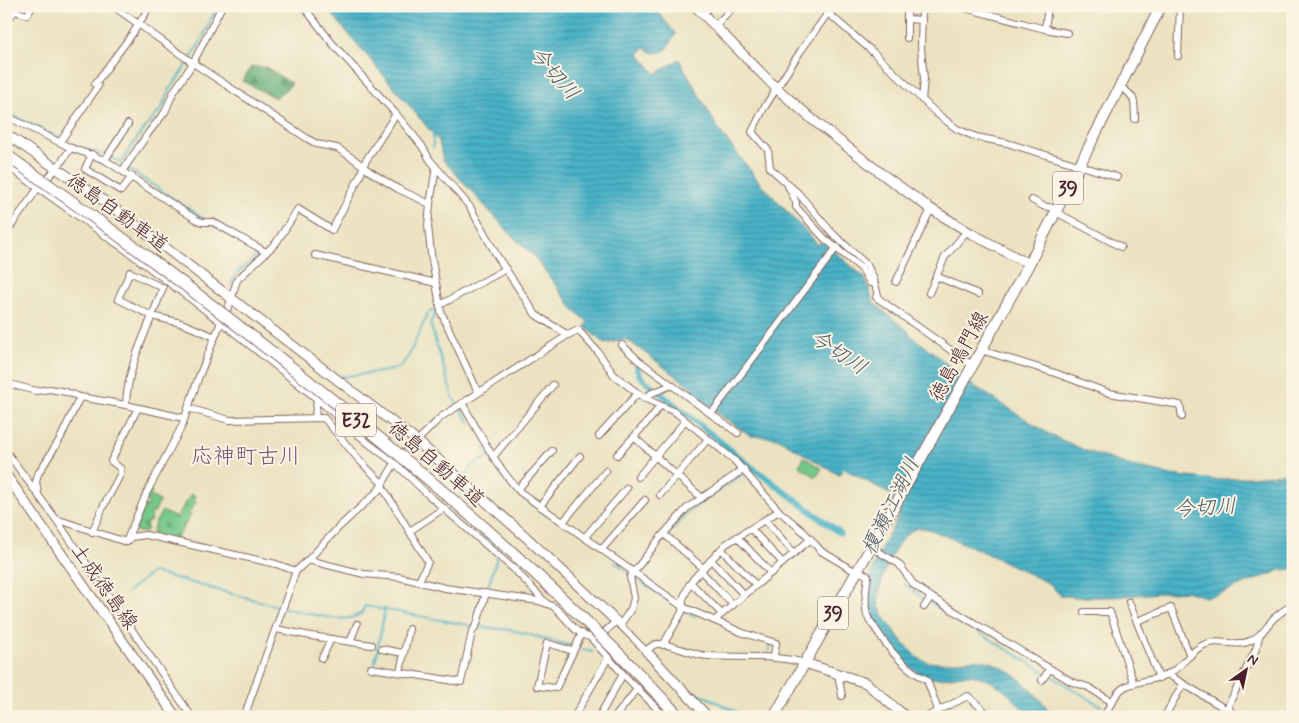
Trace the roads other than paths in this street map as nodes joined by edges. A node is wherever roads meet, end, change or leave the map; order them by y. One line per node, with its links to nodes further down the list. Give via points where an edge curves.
1 (33, 6): 20 (street, via 27,15 15,11)
2 (113, 6): 21 (street)
3 (150, 6): 21 (street)
4 (222, 6): 27 (street)
5 (303, 6): 31 (street)
6 (695, 6): 17 (street)
7 (709, 6): 17 (street)
8 (734, 6): 22 (street)
9 (833, 6): 16 (street)
10 (908, 6): 18 (street)
11 (922, 6): 19 (street)
12 (957, 6): 23 (street)
13 (1048, 6): 23 (street)
14 (1161, 6): 28 (main road, 徳島鳴門線 / 39)
15 (1180, 6): 26 (street)
16 (828, 13): 29 (street); 30 (street)
17 (703, 15): 22 (street)
18 (907, 19): 19 (street); 25 (street)
19 (922, 20): 30 (street)
20 (6, 22)
21 (138, 24): 27 (street); 36 (street, via 95,84 98,86)
22 (715, 26): 29 (street)
23 (1045, 29): 24 (street)
24 (1068, 33)
25 (907, 38)
26 (1178, 56)
27 (191, 61): 42 (street, via 165,112); 43 (street, via 308,139 337,148)
28 (1120, 87): 33 (street, via 1131,93); 45 (main road, 徳島鳴門線 / 39)
29 (776, 88): 49 (street, via 752,132 768,150 770,168); 53 (street, via 882,174)
30 (922, 100): 45 (street, via 963,132 977,138 1007,143)
31 (396, 114): 43 (street); 44 (street)
32 (6, 116): 36 (street)
33 (1135, 119)
34 (128, 124): 40 (street)
35 (6, 134): 46 (street)
36 (61, 140): 37 (street)
37 (71, 148): 38 (street); 46 (street)
38 (92, 154): 40 (street); 47 (street, via 85,170 121,191)
39 (6, 155): 202 (highway, 徳島自動車道 / E32, bridge, via 187,285 394,449 541,578 645,679)
40 (106, 157): 42 (street)
41 (6, 165): 50 (street)
42 (124, 167): 47 (street)
43 (364, 167): 52 (street); 59 (street, via 332,230 298,209 276,243)
44 (436, 167): 52 (street); 62 (street, via 470,206)
45 (1080, 167): 48 (street); 54 (main road, 徳島鳴門線 / 39)
46 (56, 168): 50 (street); 68 (street)
47 (132, 176): 59 (street, via 197,220 213,222)
48 (1117, 177)
49 (788, 184): 58 (street, via 796,208); 69 (street, via 833,234 867,265)
50 (39, 187): 56 (street); 72 (street)
51 (1032, 200): 54 (street, via 1041,208)
52 (428, 204): 65 (street)
53 (931, 209): 55 (street); 64 (street)
54 (1057, 210): 57 (street); 61 (main road, 徳島鳴門線 / 39)
55 (967, 231): 61 (street); 63 (street, via 945,257)
56 (6, 233)
57 (1121, 247)
58 (836, 248): 69 (street, via 866,273); 91 (street)
59 (266, 252): 68 (street, via 241,275)
60 (315, 256): 65 (street)
61 (1029, 264): 76 (main road, 徳島鳴門線 / 39)
62 (506, 269): 70 (street); 73 (street, via 536,314)
63 (936, 276): 66 (street); 67 (street)
64 (896, 282)
65 (434, 283): 70 (street)
66 (929, 293)
67 (978, 294)
68 (232, 298): 72 (street); 100 (street)
69 (879, 299): 77 (street)
70 (440, 305): 81 (street)
71 (152, 316): 71 (street, via 118,299 130,272 163,288); 74 (street, via 181,323); 87 (street, via 136,353)
72 (221, 322): 74 (street); 85 (street)
73 (568, 335): 81 (street); 82 (street, via 578,330 614,375)
74 (215, 337): 90 (street)
75 (622, 346): 80 (street)
76 (981, 350): 77 (main road, 徳島鳴門線 / 39); 93 (street, via 1109,393 1180,405)
77 (972, 367): 136 (main road, 徳島鳴門線 / 39, via 878,532)
78 (6, 383): 83 (street, via 36,391 66,392)
79 (553, 385): 106 (street)
80 (672, 385): 84 (street); 91 (street)
81 (478, 392): 86 (street)
82 (637, 394): 84 (street); 97 (street)
83 (80, 398): 87 (street); 116 (street, via 38,474)
84 (644, 398): 88 (street)
85 (317, 399): 92 (street); 107 (street)
86 (459, 404): 100 (street); 106 (street)
87 (126, 405): 89 (street)
88 (660, 406): 95 (street, via 675,412); 98 (street)
89 (138, 408): 94 (street); 128 (street, via 111,461 121,469 120,475)
90 (188, 408): 92 (street, via 229,420); 94 (street)
91 (712, 412): 96 (street)
92 (315, 417): 113 (street, via 324,418)
93 (1182, 417)
94 (184, 418): 133 (street)
95 (685, 421): 99 (street); 105 (street)
96 (738, 433)
97 (599, 436)
98 (634, 437): 103 (street); 105 (street)
99 (708, 439): 108 (street); 111 (street)
100 (417, 440): 107 (street); 160 (street)
101 (6, 451): 116 (street)
102 (552, 451): 115 (street)
103 (617, 455)
104 (580, 456): 120 (street)
105 (655, 456): 111 (street); 112 (street)
106 (493, 458): 115 (street)
107 (395, 463): 113 (street); 121 (street)
108 (744, 469): 118 (street); 122 (street)
109 (606, 471): 125 (street)
110 (6, 475): 197 (street, 土成徳島線)
111 (677, 475): 117 (street); 118 (street)
112 (638, 477)
113 (383, 485): 127 (street); 138 (street)
114 (627, 488): 130 (street)
115 (518, 490): 120 (street)
116 (38, 495): 123 (street)
117 (660, 495)
118 (702, 498): 129 (street, via 687,508)
119 (645, 500): 134 (street)
120 (540, 506): 125 (street)
121 (444, 508): 127 (street); 152 (street, via 523,577)
122 (779, 511): 124 (street); 132 (street)
123 (55, 518): 128 (street); 198 (street)
124 (765, 520): 126 (street); 137 (street)
125 (563, 522): 130 (street)
126 (751, 529): 131 (street); 140 (street)
127 (410, 531): 146 (street, via 428,562)
128 (92, 532): 133 (street)
129 (666, 536): 141 (street); 145 (street)
130 (585, 537): 134 (street)
131 (738, 537): 135 (street); 144 (street)
132 (811, 539): 137 (street); 143 (street, via 827,555)
133 (126, 542): 142 (street, via 131,537 146,535)
134 (602, 549): 145 (street)
135 (721, 549): 139 (street); 148 (street)
136 (873, 549): 143 (main road, 徳島鳴門線 / 39); 181 (street, via 904,570 927,602)
137 (794, 553): 140 (street)
138 (308, 560): 142 (street); 146 (street, via 364,574)
139 (711, 560): 141 (street); 150 (street)
140 (783, 563): 144 (street)
141 (702, 569): 147 (street); 154 (street)
142 (296, 571): 162 (street)
143 (857, 571): 179 (main road, 徳島鳴門線 / 39); 193 (street, via 868,576 867,616 898,659 913,673 927,680)
144 (771, 573): 148 (street)
145 (632, 574): 155 (street); 160 (street, via 634,598 631,609)
146 (419, 581): 149 (street)
147 (691, 583): 155 (street, via 683,599); 157 (street)
148 (756, 585): 150 (street)
149 (486, 593): 152 (street); 182 (street, via 472,632 461,682)
150 (744, 595): 154 (street)
151 (1129, 602): 159 (street)
152 (546, 603): 164 (street)
153 (1293, 604): 165 (street, via 1274,618)
154 (733, 605): 157 (street)
155 (683, 609): 158 (street); 170 (street)
156 (1084, 612): 188 (street, via 1110,612)
157 (722, 614): 158 (street)
158 (715, 620): 175 (street, via 776,643)
159 (1137, 621): 176 (street, via 1171,608); 186 (street)
160 (618, 623): 166 (street, via 596,637); 173 (street)
161 (357, 624): 168 (street)
162 (276, 629): 167 (street); 199 (street)
163 (408, 629): 174 (street)
164 (582, 633): 166 (street); 171 (street)
165 (1259, 636): 176 (street, via 1242,644 1209,643); 194 (street, via 1256,649 1228,706)
166 (590, 637): 178 (street)
167 (331, 639): 168 (street); 177 (street)
168 (350, 642): 169 (street)
169 (372, 645)
170 (663, 645): 173 (street, via 656,644); 175 (street, via 707,656)
171 (574, 648): 171 (street, via 547,643 537,686 556,688)
172 (382, 649): 174 (street)
173 (646, 652): 203 (street)
174 (403, 653): 182 (street)
175 (774, 656): 179 (street)
176 (1190, 656): 185 (street)
177 (322, 658)
178 (608, 658): 183 (street); 200 (street)
179 (805, 663): 184 (street); 204 (main road, 徳島鳴門線 / 39)
180 (371, 668): 182 (street)
181 (1049, 670): 187 (street); 192 (street, via 1088,687)
182 (400, 672)
183 (623, 674): 190 (street); 195 (street)
184 (838, 674): 191 (street); 205 (street, via 872,686)
185 (1167, 674): 186 (street); 189 (street)
186 (1159, 678): 188 (street)
187 (1043, 679)
188 (1134, 684): 192 (street, via 1122,689)
189 (1183, 684): 194 (street); 209 (street)
190 (638, 688): 196 (street); 201 (street)
191 (842, 696)
192 (1112, 702): 208 (street)
193 (938, 710): 206 (street); 207 (street, via 968,696)
194 (1230, 714): 210 (street)
195 (600, 715)
196 (663, 716)
197 (176, 717)
198 (192, 717)
199 (244, 717)
200 (574, 717)
201 (615, 717)
202 (679, 717)
203 (708, 717)
204 (774, 717)
205 (906, 717)
206 (926, 717)
207 (991, 717)
208 (1104, 717)
209 (1167, 717)
210 (1239, 717)

